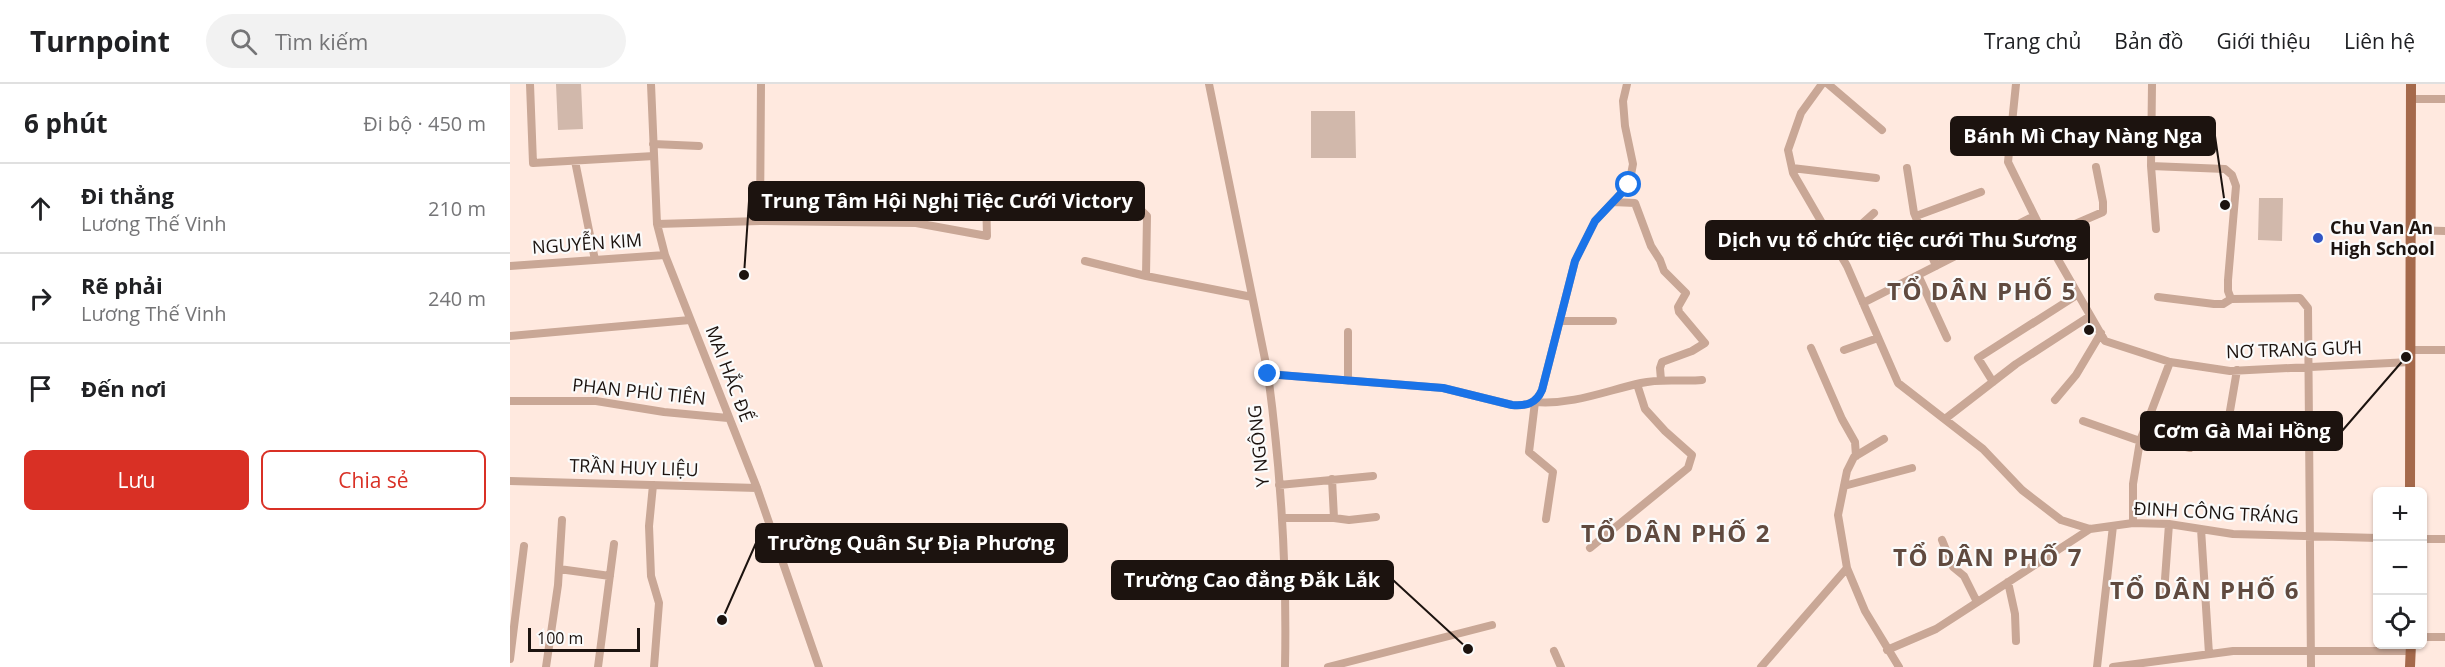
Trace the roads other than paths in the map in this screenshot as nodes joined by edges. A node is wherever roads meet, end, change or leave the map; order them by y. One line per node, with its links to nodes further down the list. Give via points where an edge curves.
1 (530, 84): 17 (street, via 533,163)
2 (651, 84): 14 (street, MAI HẮC ĐẾ)
3 (761, 84): 30 (street)
4 (1209, 84): 45 (street, Y NGÔNG)
5 (1627, 84): 25 (street, via 1623,101 1633,164 1629,185)
6 (1822, 84): 20 (street, ĐINH CÔNG TRÁNG, via 1801,112 1788,150)
7 (1828, 84): 13 (street)
8 (2016, 84): 29 (street, NƠ TRANG GƯH, via 2008,162)
9 (2151, 84): 18 (street)
10 (2411, 84): 11 (main road)
11 (2411, 99): 12 (street); 33 (main road)
12 (2445, 99)
13 (1882, 130)
14 (653, 144): 15 (street); 16 (street, MAI HẮC ĐẾ)
15 (699, 146)
16 (654, 156): 17 (street); 31 (street, MAI HẮC ĐẾ)
17 (575, 161): 38 (street)
18 (2151, 166): 32 (street); 47 (street, via 2225,169 2232,175 2236,186 2228,280)
19 (2097, 167): 35 (street, via 2103,212)
20 (1792, 168): 22 (street); 36 (street, ĐINH CÔNG TRÁNG)
21 (1907, 168): 28 (street)
22 (1876, 178)
23 (1981, 192): 28 (street)
24 (987, 196): 30 (street, via 987,236 916,223)
25 (1613, 202): 51 (street, via 1595,221 1575,261); 67 (street, via 1635,203 1664,271 1686,293 1679,312 1705,343 1662,362)
26 (1072, 206): 43 (street, via 1142,212 1147,216)
27 (1874, 213): 36 (street)
28 (1916, 216): 41 (street)
29 (2034, 216): 35 (street, NƠ TRANG GƯH); 41 (street)
30 (760, 221): 31 (street)
31 (657, 224): 37 (street, MAI HẮC ĐẾ)
32 (2156, 229)
33 (2411, 230): 34 (street); 60 (main road)
34 (2445, 231)
35 (2045, 237): 44 (street, NƠ TRANG GƯH)
36 (1835, 245): 48 (street, ĐINH CÔNG TRÁNG)
37 (665, 255): 38 (street, NGUYỄN KIM); 50 (street, MAI HẮC ĐẾ)
38 (595, 260): 40 (street, NGUYỄN KIM)
39 (1085, 261): 43 (street)
40 (510, 266)
41 (1936, 266): 42 (street)
42 (1918, 275): 48 (street); 57 (street)
43 (1146, 276): 45 (street)
44 (2077, 295): 49 (street, NƠ TRANG GƯH); 70 (street, via 1978,358)
45 (1252, 297): 66 (street, Y NGÔNG)
46 (2158, 297): 47 (street, via 2214,304)
47 (2231, 298): 64 (street, via 2300,298 2308,308)
48 (1863, 303): 56 (street, ĐINH CÔNG TRÁNG)
49 (2090, 316): 54 (street, NƠ TRANG GƯH); 70 (street)
50 (690, 320): 55 (street); 75 (street, MAI HẮC ĐẾ)
51 (1561, 321): 52 (street); 74 (street)
52 (1613, 321)
53 (1348, 332): 69 (street)
54 (2101, 333): 62 (street, NƠ TRANG GƯH, via 2106,341); 72 (street, via 2076,375)
55 (510, 336)
56 (1878, 338): 59 (street); 76 (street, ĐINH CÔNG TRÁNG, via 1898,383)
57 (1947, 338)
58 (1810, 348): 82 (street, via 1855,442)
59 (1844, 350)
60 (2410, 350): 61 (street); 63 (main road)
61 (2445, 350)
62 (2170, 362): 65 (street, NƠ TRANG GƯH); 79 (street)
63 (2410, 362): 64 (street, NƠ TRANG GƯH); 90 (main road)
64 (2309, 365): 65 (street, NƠ TRANG GƯH); 102 (street)
65 (2237, 370): 80 (street)
66 (1268, 374): 69 (street); 88 (street, Y NGÔNG)
67 (1661, 380): 68 (street); 71 (street)
68 (1702, 380)
69 (1348, 381): 74 (street, via 1443,388 1512,405)
70 (1993, 382): 76 (street)
71 (1637, 384): 74 (street, via 1588,399); 109 (street, via 1645,409 1692,455 1688,468)
72 (2055, 400)
73 (510, 401): 75 (street, PHAN PHÙ TIÊN, via 596,401)
74 (1535, 402): 95 (street, via 1529,452 1552,472)
75 (728, 418): 91 (street, MAI HẮC ĐẾ)
76 (1945, 419): 100 (street, ĐINH CÔNG TRÁNG, via 2061,520)
77 (2083, 421): 79 (street)
78 (1884, 439): 82 (street)
79 (2141, 439): 81 (street); 97 (street, via 2133,484)
80 (2225, 440)
81 (2190, 448)
82 (1856, 456): 89 (street)
83 (1912, 468): 89 (street)
84 (1373, 476): 85 (street)
85 (1332, 479): 88 (street); 94 (street)
86 (510, 481): 87 (street, TRẦN HUY LIỆU)
87 (653, 485): 91 (street, TRẦN HUY LIỆU); 130 (street, via 649,526 651,576 659,603)
88 (1279, 485): 93 (street, Y NGÔNG)
89 (1844, 486): 110 (street, via 1838,515)
90 (2410, 487)
91 (757, 488): 131 (street, MAI HẮC ĐẾ)
92 (1376, 517): 94 (street)
93 (1282, 518): 94 (street); 132 (street, Y NGÔNG)
94 (1334, 519)
95 (1546, 519)
96 (562, 520): 111 (street)
97 (2133, 523): 98 (street, ĐINH CÔNG TRÁNG); 99 (street, ĐINH CÔNG TRÁNG)
98 (2169, 524): 101 (street, ĐINH CÔNG TRÁNG); 114 (street)
99 (2113, 526): 100 (street, ĐINH CÔNG TRÁNG); 137 (street)
100 (2090, 529): 113 (street)
101 (2201, 529): 102 (street, ĐINH CÔNG TRÁNG, via 2233,534); 125 (street)
102 (2311, 535): 103 (street, ĐINH CÔNG TRÁNG); 124 (street)
103 (2373, 538)
104 (2427, 539): 105 (street)
105 (2445, 539)
106 (1942, 540): 115 (street, via 1953,567 1964,576)
107 (614, 544): 112 (street)
108 (524, 546): 127 (street)
109 (1590, 548)
110 (1847, 568): 122 (street); 135 (street)
111 (559, 569): 112 (street); 128 (street)
112 (609, 576): 129 (street)
113 (2008, 582): 115 (street); 119 (street)
114 (2164, 593)
115 (1977, 602): 122 (street, via 1936,629)
116 (1492, 625): 133 (street)
117 (2427, 637): 118 (street)
118 (2445, 637)
119 (2016, 641)
120 (2377, 649): 124 (street)
121 (2410, 649): 141 (main road)
122 (1887, 650): 136 (street)
123 (1554, 651): 134 (street)
124 (2311, 651): 125 (street); 140 (street)
125 (2209, 654): 126 (street)
126 (2188, 657): 138 (street); 139 (street)
127 (510, 659)
128 (546, 667)
129 (598, 667)
130 (654, 667)
131 (819, 667)
132 (1286, 667)
133 (1328, 667)
134 (1561, 667)
135 (1761, 667)
136 (1899, 667)
137 (2097, 667)
138 (2113, 667)
139 (2190, 667)
140 (2311, 667)
141 (2410, 667)

